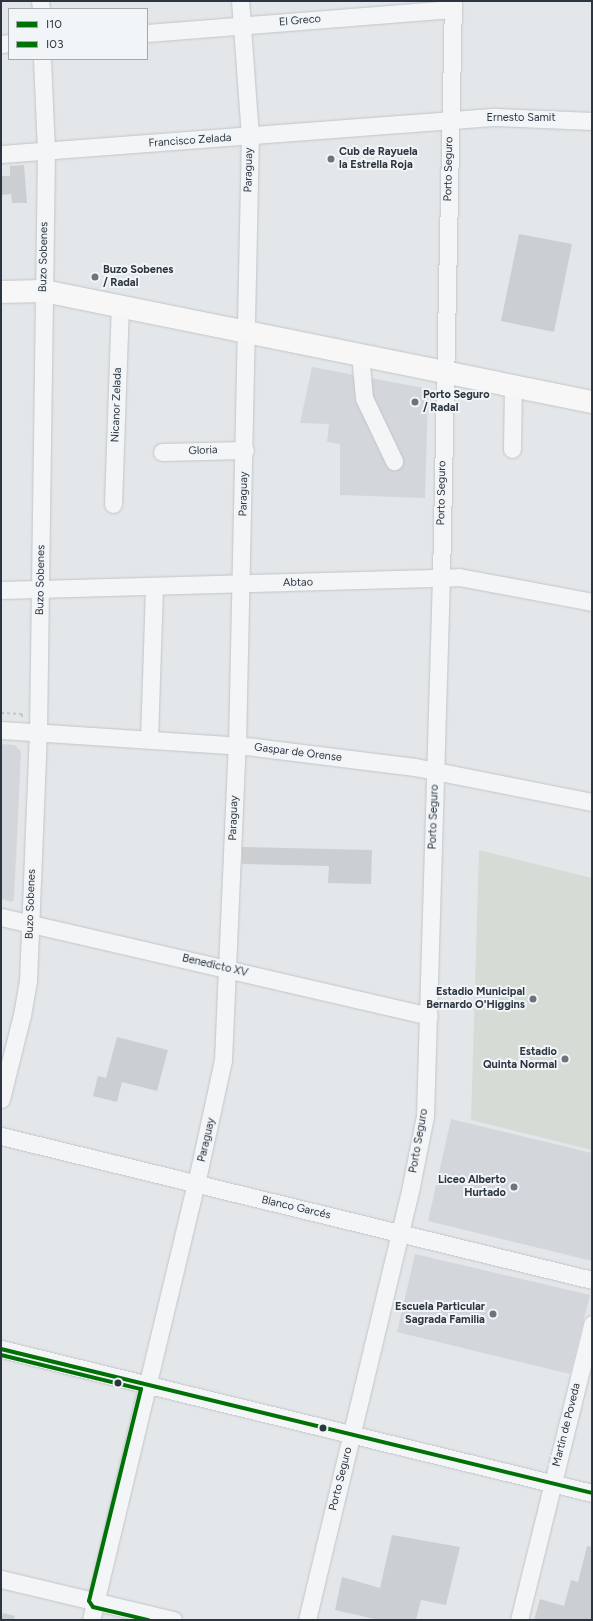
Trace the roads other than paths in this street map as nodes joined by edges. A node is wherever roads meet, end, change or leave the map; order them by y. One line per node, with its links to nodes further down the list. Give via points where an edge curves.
1 (240, 1): 3 (street, Paraguay)
2 (453, 5): 3 (street, El Greco); 6 (street, Porto Seguro)
3 (241, 26): 4 (street, El Greco); 8 (street, Paraguay)
4 (148, 33)
5 (42, 60): 9 (street, Buzo Sobenes)
6 (450, 120): 7 (street, Ernesto Samit, via 517,116); 8 (street, Francisco Zelada); 16 (street, Porto Seguro)
7 (592, 121)
8 (250, 136): 9 (street, Francisco Zelada); 14 (street, Paraguay)
9 (46, 151): 10 (street, Francisco Zelada); 11 (street, Buzo Sobenes)
10 (1, 154)
11 (44, 291): 12 (main road); 13 (main road); 27 (street, Buzo Sobenes)
12 (1, 292)
13 (120, 306): 14 (main road); 23 (street, Nicanor Zelada)
14 (247, 331): 15 (main road); 20 (street, Paraguay)
15 (360, 354): 16 (main road); 22 (street, via 364,398)
16 (444, 372): 17 (main road); 24 (street, Porto Seguro)
17 (513, 386): 18 (main road); 19 (street)
18 (592, 402)
19 (512, 449)
20 (245, 450): 21 (street, Gloria); 25 (street, Paraguay)
21 (162, 452)
22 (394, 461)
23 (114, 504)
24 (441, 578): 25 (street, Abtao); 29 (street, Abtao, via 475,579); 34 (street, Porto Seguro)
25 (241, 584): 26 (street, Abtao); 33 (street, Paraguay)
26 (154, 586): 27 (street, Abtao); 32 (street)
27 (41, 589): 28 (street, Abtao); 31 (street, Buzo Sobenes)
28 (1, 590)
29 (592, 602)
30 (1, 730): 31 (street, Gaspar de Orense)
31 (38, 732): 32 (street, Gaspar de Orense); 37 (street, Buzo Sobenes)
32 (149, 739): 33 (street, Gaspar de Orense)
33 (237, 745): 34 (street, Gaspar de Orense); 38 (street, Paraguay)
34 (435, 771): 35 (street, Gaspar de Orense); 39 (street, Porto Seguro)
35 (592, 802)
36 (1, 917): 37 (street, Benedicto XV)
37 (30, 924): 38 (street, Benedicto XV); 40 (street, Buzo Sobenes, via 25,1004)
38 (228, 969): 39 (street, Benedicto XV); 42 (street, Paraguay, via 221,1073)
39 (428, 1016): 43 (street, Porto Seguro, via 424,1126)
40 (1, 1099)
41 (1, 1136): 42 (street, Blanco Garcés)
42 (196, 1184): 43 (street, Blanco Garcés); 47 (street, Paraguay)
43 (400, 1233): 44 (street, Blanco Garcés); 48 (street, Porto Seguro)
44 (592, 1280)
45 (592, 1324): 49 (street, Martín de Poveda)
46 (1, 1349): 47 (street)
47 (148, 1385): 48 (street); 52 (street, Paraguay)
48 (352, 1434): 49 (street); 55 (street, Porto Seguro)
49 (552, 1483): 50 (street); 56 (street, Martín de Poveda)
50 (592, 1493)
51 (1, 1579): 52 (street)
52 (95, 1601): 53 (street, Paraguay); 54 (street)
53 (91, 1620)
54 (173, 1620)
55 (307, 1620)
56 (519, 1620)

